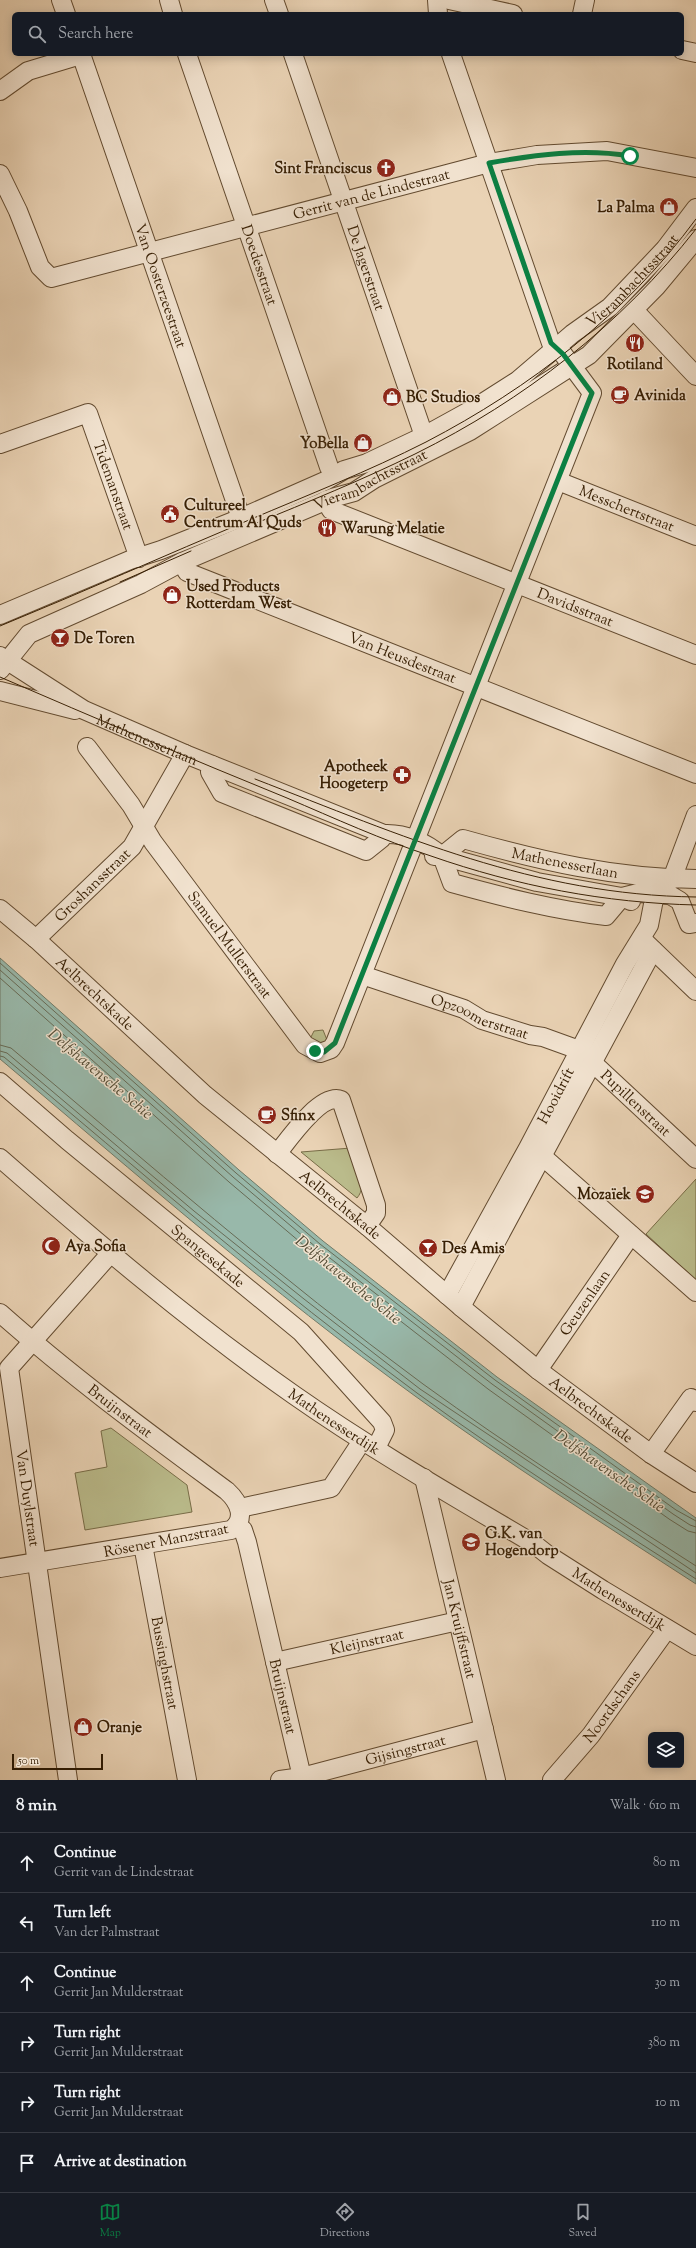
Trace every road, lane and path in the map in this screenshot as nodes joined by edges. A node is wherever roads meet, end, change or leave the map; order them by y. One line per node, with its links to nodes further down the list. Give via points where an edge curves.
1 (61, 0): 7 (street)
2 (169, 0): 8 (street)
3 (274, 0): 9 (street)
4 (437, 0): 10 (street)
5 (449, 0): 11 (street)
6 (585, 0): 12 (street)
7 (65, 12)
8 (172, 12)
9 (278, 12)
10 (438, 12)
11 (504, 12)
12 (582, 12)
13 (684, 50): 14 (street)
14 (696, 53)
15 (75, 56): 20 (street, via 28,71)
16 (82, 56): 28 (street, Van Oosterzeestraat)
17 (188, 56): 26 (street, Doedesstraat)
18 (294, 56): 24 (street, De Jagerstraat)
19 (452, 56): 21 (street)
20 (0, 91)
21 (489, 163): 22 (street, Gerrit van de Lindestraat, via 537,155 606,152); 24 (street, Gerrit van de Lindestraat); 30 (street, via 547,333 551,343)
22 (696, 168)
23 (0, 174): 28 (street, Gerrit van de Lindestraat, via 40,267 51,278)
24 (343, 202): 26 (street, Gerrit van de Lindestraat); 33 (street, De Jagerstraat)
25 (696, 208): 30 (street, Vierambachtsstraat, via 624,294)
26 (246, 228): 28 (street, Gerrit van de Lindestraat); 35 (street, Doedesstraat, via 329,468)
27 (696, 239): 29 (street, Vierambachtsstraat)
28 (150, 252): 38 (street, Van Oosterzeestraat)
29 (634, 310): 31 (street, Vierambachtsstraat, via 589,355); 32 (street)
30 (556, 347): 31 (street); 33 (street, Vierambachtsstraat, via 510,385)
31 (573, 366): 36 (street, via 592,393); 37 (street, Vierambachtsstraat, via 464,435 374,479)
32 (696, 376)
33 (424, 436): 35 (street, Vierambachtsstraat, via 367,463)
34 (0, 444): 40 (street, Tidemanstraat, via 88,413)
35 (334, 475): 38 (street, Vierambachtsstraat)
36 (558, 481): 39 (street, Messchertstraat); 42 (street)
37 (328, 505): 41 (street, Vierambachtsstraat); 42 (street, Davidsstraat)
38 (241, 518): 40 (street, Vierambachtsstraat)
39 (696, 536)
40 (139, 558): 43 (street, Vierambachtsstraat)
41 (182, 562): 45 (street, Vierambachtsstraat, via 141,584 29,634); 46 (street, Van Heusdestraat, via 187,572)
42 (517, 583): 44 (street, Davidsstraat); 46 (street)
43 (0, 615)
44 (696, 655)
45 (2, 662): 48 (street, Mathenesserlaan)
46 (477, 687): 51 (street, Van Heusdestraat); 54 (street)
47 (0, 691): 48 (street, Mathenesserlaan)
48 (84, 710): 50 (street, Mathenesserlaan)
49 (88, 748): 53 (street, via 131,805)
50 (179, 752): 53 (street, Groshansstraat); 54 (street, Mathenesserlaan, via 212,765 210,772 222,793 366,851 384,834 391,842)
51 (696, 774)
52 (696, 815): 56 (street)
53 (144, 827): 63 (street, Groshansstraat, via 132,847); 65 (street, Samuel Mullerstraat, via 305,1045 315,1051 324,1052 335,1043)
54 (414, 845): 55 (street, Mathenesserlaan, via 429,856); 65 (street)
55 (442, 856): 56 (street, Mathenesserlaan, via 463,839 584,870); 58 (street, Mathenesserlaan, via 537,882); 58 (street, Mathenesserlaan, via 452,883 510,899 606,916)
56 (672, 878): 57 (street, Mathenesserlaan)
57 (696, 879)
58 (622, 897): 59 (street, Mathenesserlaan, via 634,902)
59 (654, 899): 60 (street, Mathenesserlaan, via 668,905); 64 (street, Hooidrift)
60 (688, 901): 62 (street, Mathenesserlaan, via 689,924)
61 (0, 909): 63 (street, Aelbrechtskade)
62 (696, 923)
63 (36, 939): 71 (street, Aelbrechtskade, via 205,1095)
64 (647, 944): 66 (street); 67 (street, Hooidrift, via 625,964); 68 (street, Hooidrift)
65 (362, 975): 67 (street, Opzoomerstraat, via 464,1009 482,1020)
66 (696, 991)
67 (579, 1050): 68 (street, Opzoomerstraat); 70 (street, Hooidrift)
68 (592, 1063): 70 (street, Hooidrift); 73 (street, Pupillenstraat)
69 (0, 1082): 85 (street, Spangesekade, via 301,1332 382,1422 385,1430)
70 (535, 1152): 75 (street); 78 (street, Hooidrift); 79 (street, Hooidrift)
71 (277, 1154): 74 (street, Aelbrechtskade); 74 (street, via 320,1105 332,1099 341,1100 376,1205 376,1213)
72 (0, 1158): 76 (street, Mathenesserdijk)
73 (696, 1159)
74 (367, 1226): 78 (street, Aelbrechtskade)
75 (631, 1235): 77 (street); 83 (street, Geuzenlaan)
76 (110, 1254): 81 (street, Van Duylstraat); 85 (street, Mathenesserdijk, via 249,1363)
77 (696, 1292)
78 (447, 1295): 79 (street, Aelbrechtskade)
79 (461, 1307): 83 (street, Aelbrechtskade)
80 (0, 1312): 81 (street, Bruijnstraat)
81 (31, 1340): 82 (street, Van Duylstraat); 89 (street, Bruijnstraat, via 119,1411 227,1491 236,1499)
82 (4, 1368): 91 (street, Van Duylstraat)
83 (538, 1370): 86 (street, Aelbrechtskade)
84 (694, 1400): 86 (street)
85 (369, 1445): 87 (street, Mathenesserdijk); 89 (street, Rösener Manzstraat, via 331,1488)
86 (651, 1454): 88 (street, Aelbrechtskade)
87 (424, 1478): 93 (street, Jan Kruijffstraat); 94 (street, Mathenesserdijk)
88 (696, 1483)
89 (238, 1517): 90 (street, Rösener Manzstraat, via 231,1530); 96 (street, Bruijnstraat, via 247,1542)
90 (143, 1545): 91 (street, Rösener Manzstraat); 100 (street, Bussinghstraat)
91 (37, 1563): 92 (street, Rösener Manzstraat); 99 (street, Van Duylstraat)
92 (0, 1568)
93 (458, 1621): 96 (street, Kleijnstraat); 97 (street, Jan Kruijffstraat)
94 (667, 1629): 95 (street, Mathenesserdijk); 103 (street, Noordschans, via 590,1735)
95 (696, 1646)
96 (275, 1662): 98 (street, Bruijnstraat)
97 (484, 1730): 98 (street, Gijsingstraat); 102 (street, Jan Kruijffstraat)
98 (302, 1777): 101 (street, Gijsingstraat)
99 (68, 1780)
100 (187, 1780)
101 (280, 1780)
102 (496, 1780)
103 (552, 1780)

